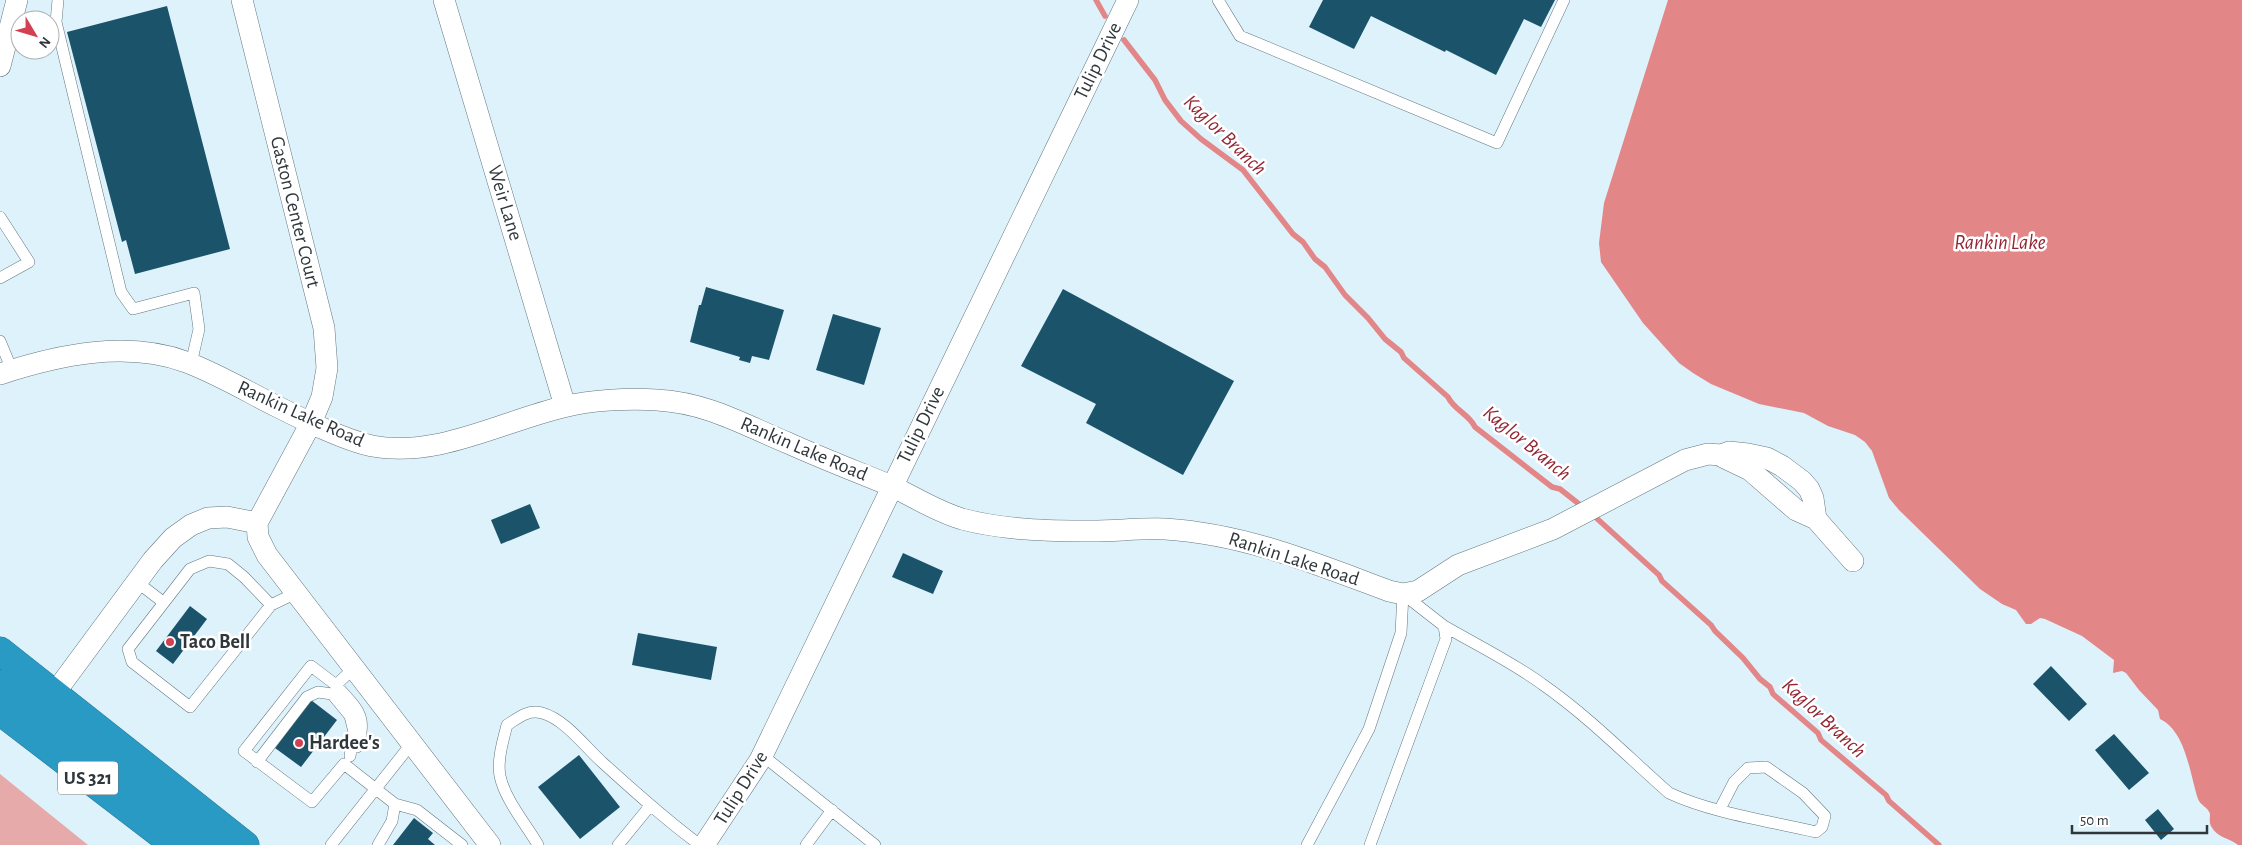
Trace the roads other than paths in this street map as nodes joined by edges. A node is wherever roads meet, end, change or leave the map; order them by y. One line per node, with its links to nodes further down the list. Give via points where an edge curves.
1 (17, 0): 8 (street)
2 (58, 0): 12 (lane, via 56,22 121,292 133,309 194,294 199,328)
3 (242, 0): 15 (street, Gaston Center Court, via 324,328 327,368 322,397)
4 (444, 0): 14 (street, Weir Lane)
5 (1128, 0): 16 (street, Tulip Drive)
6 (1218, 0): 7 (lane, via 1240,36 1498,143)
7 (1564, 0)
8 (0, 66)
9 (0, 217): 10 (lane, via 28,262)
10 (0, 278)
11 (0, 341): 13 (lane)
12 (191, 364): 13 (street, Rankin Lake Road, via 142,352 117,351 61,357); 15 (street, Rankin Lake Road)
13 (6, 372)
14 (565, 406): 15 (street, Rankin Lake Road, via 464,438 410,450 369,445); 16 (street, Rankin Lake Road, via 652,400 686,402 722,413)
15 (311, 423): 17 (street, Gaston Center Court)
16 (892, 487): 21 (street, Rankin Lake Road, via 962,519 1009,528 1163,529 1226,536); 32 (street, Tulip Drive)
17 (257, 523): 19 (street, via 217,517 191,525 173,538); 20 (street, via 258,537 267,555)
18 (1853, 561): 21 (street, via 1816,519 1796,510 1750,470 1721,454 1708,454 1685,460 1553,530 1458,565 1425,588)
19 (137, 582): 22 (lane); 29 (street)
20 (296, 594): 23 (lane); 26 (street)
21 (1403, 594): 24 (lane); 53 (lane, via 1401,633 1369,729)
22 (163, 602): 23 (lane, via 190,569 209,561 228,564); 23 (lane, via 128,648 132,662 190,707)
23 (271, 605)
24 (1444, 626): 38 (lane, via 1542,683 1668,793 1686,802); 54 (lane, via 1446,640)
25 (0, 651): 29 (highway, US 321)
26 (354, 668): 28 (lane); 31 (street)
27 (0, 684): 42 (highway)
28 (336, 685): 33 (lane, via 358,709 364,726 358,746); 34 (lane, via 311,666 244,751)
29 (54, 694): 43 (highway, US 321)
30 (0, 711): 41 (highway, US 321)
31 (412, 744): 35 (lane); 46 (street)
32 (762, 755): 39 (lane); 50 (street, Tulip Drive)
33 (347, 760): 34 (lane, via 312,802); 34 (lane, via 354,732 350,716 332,694 318,692 307,697); 35 (lane)
34 (258, 762)
35 (376, 790): 36 (lane); 40 (lane)
36 (395, 804): 44 (lane, via 392,821); 45 (lane, via 417,810)
37 (650, 806): 47 (lane, via 566,727 542,713 525,713 507,725 500,775 509,798); 48 (lane); 49 (lane)
38 (1720, 809): 38 (lane, via 1816,832 1822,827 1825,816 1803,793 1766,767 1748,768 1734,782)
39 (832, 810): 51 (lane); 52 (lane)
40 (334, 844)
41 (175, 845)
42 (213, 845)
43 (245, 845)
44 (378, 845)
45 (462, 845)
46 (490, 845)
47 (538, 845)
48 (618, 845)
49 (700, 845)
50 (704, 845)
51 (806, 845)
52 (875, 845)
53 (1307, 845)
54 (1370, 845)

